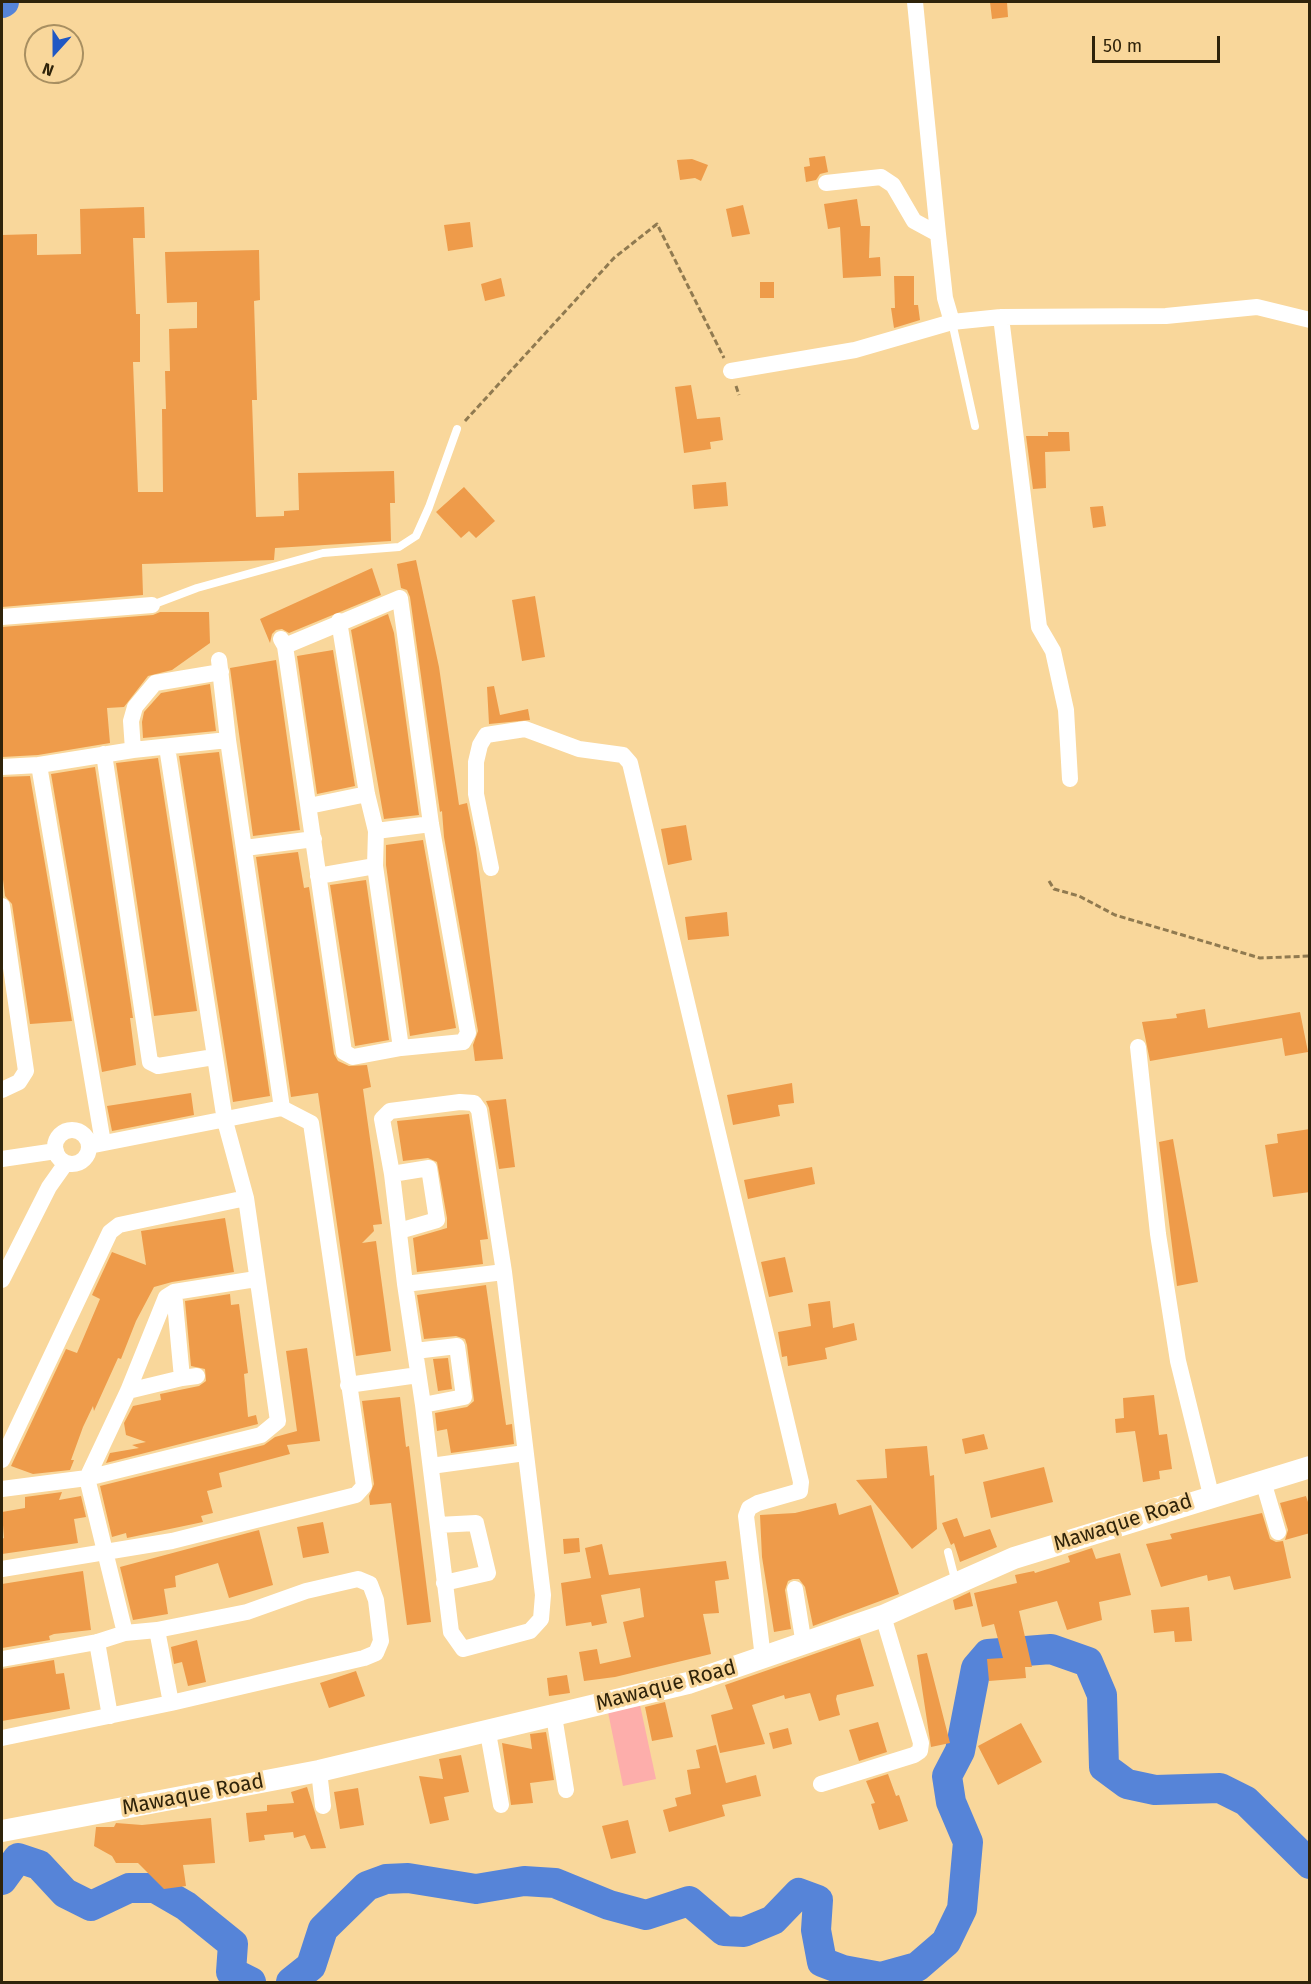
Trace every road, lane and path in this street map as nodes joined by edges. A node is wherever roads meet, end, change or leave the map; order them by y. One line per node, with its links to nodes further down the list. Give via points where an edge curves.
1 (915, 2): 3 (street)
2 (826, 183): 3 (street, via 881,177 893,185 914,221)
3 (938, 234): 6 (street, via 945,298)
4 (1000, 317): 5 (street, via 1166,316 1257,307); 6 (street); 20 (street, via 1039,627 1053,651 1066,710)
5 (1310, 320)
6 (952, 322): 7 (street, via 855,350); 9 (lane)
7 (731, 371): 8 (path); 10 (path, via 657,224 614,258)
8 (739, 395)
9 (975, 426)
10 (457, 429): 11 (lane, via 416,536 399,547 323,553 197,588)
11 (152, 605): 12 (street)
12 (2, 617)
13 (339, 621): 21 (street); 22 (street, via 283,642); 23 (street, via 400,598)
14 (228, 740): 15 (street); 16 (street, via 220,666 155,683 135,707 131,720); 26 (street)
15 (167, 747): 16 (street); 35 (street)
16 (133, 750): 17 (street)
17 (104, 754): 18 (street); 35 (street, via 150,1062 158,1066)
18 (39, 765): 19 (street); 39 (street)
19 (2, 767)
20 (1070, 779)
21 (367, 794): 22 (street); 24 (street)
22 (309, 806): 25 (street)
23 (431, 824): 24 (street); 34 (street, via 468,1033 463,1042)
24 (376, 831): 27 (street)
25 (314, 839): 26 (street); 29 (street)
26 (245, 848): 37 (street)
27 (375, 866): 29 (street); 34 (street)
28 (491, 868): 76 (street, via 476,794 476,762 486,735 525,729 579,749 623,755 630,763 801,1482 801,1491 758,1503 749,1508 746,1516)
29 (318, 876): 34 (street, via 344,1052 353,1057)
30 (1049, 881): 32 (path, via 1054,889 1079,896 1115,915 1260,958)
31 (2, 906): 36 (street, via 26,1071 20,1082)
32 (1310, 956)
33 (1138, 1047): 62 (street, via 1158,1234 1178,1361)
34 (401, 1048)
35 (214, 1057): 38 (street)
36 (2, 1090)
37 (282, 1108): 38 (street); 52 (street, via 311,1123)
38 (225, 1121): 39 (street); 43 (street)
39 (96, 1145): 40 (street, via 82,1160); 40 (street, via 70,1130 57,1140)
40 (61, 1157): 41 (street); 47 (street, via 50,1187)
41 (2, 1159)
42 (393, 1174): 44 (street); 44 (street, via 429,1168 437,1220); 45 (street, via 382,1119 390,1112 474,1103 479,1110)
43 (246, 1198): 46 (street); 56 (street, via 119,1225 110,1232)
44 (399, 1231): 48 (street)
45 (504, 1272): 48 (street); 55 (street)
46 (256, 1279): 49 (street); 59 (street, via 278,1421 274,1427 261,1435)
47 (2, 1280)
48 (405, 1284): 50 (street)
49 (174, 1292): 53 (street, via 164,1301); 53 (street, via 189,1377)
50 (415, 1351): 51 (street); 54 (street, via 457,1346 464,1397)
51 (418, 1376): 52 (street); 54 (street)
52 (348, 1385): 66 (street, via 364,1486 356,1494 172,1541)
53 (128, 1391): 59 (street)
54 (423, 1405): 57 (street)
55 (525, 1453): 57 (street); 68 (street, via 543,1595 541,1619 530,1631 463,1649 451,1632)
56 (2, 1460)
57 (431, 1466): 63 (street)
58 (1310, 1467): 60 (main road, Mawaque Road)
59 (87, 1478): 61 (street); 66 (street)
60 (1263, 1481): 62 (main road, Mawaque Road); 64 (street)
61 (2, 1489)
62 (1210, 1495): 69 (main road, Mawaque Road, via 1014,1558)
63 (438, 1525): 68 (street); 68 (street, via 476,1522 488,1573)
64 (1278, 1532)
65 (948, 1552): 69 (lane)
66 (105, 1553): 67 (street); 73 (street)
67 (2, 1569)
68 (444, 1583)
69 (956, 1584): 71 (main road, Mawaque Road)
70 (795, 1589): 75 (street)
71 (884, 1616): 75 (main road, Mawaque Road); 84 (street, via 921,1743 920,1751)
72 (157, 1630): 73 (street); 78 (street); 78 (street, via 247,1612 306,1591 358,1579 370,1584 376,1600 381,1641 376,1653)
73 (125, 1633): 74 (street)
74 (97, 1642): 77 (street); 79 (street)
75 (804, 1645): 76 (main road, Mawaque Road)
76 (763, 1658): 80 (main road, Mawaque Road, via 688,1683)
77 (2, 1659)
78 (171, 1703): 79 (street)
79 (110, 1716): 82 (street)
80 (554, 1716): 81 (main road, Mawaque Road); 85 (street)
81 (488, 1732): 83 (main road, Mawaque Road); 86 (street)
82 (2, 1738)
83 (319, 1772): 87 (street); 88 (main road, Mawaque Road)
84 (821, 1784)
85 (567, 1790)
86 (501, 1805)
87 (323, 1806)
88 (2, 1832)

